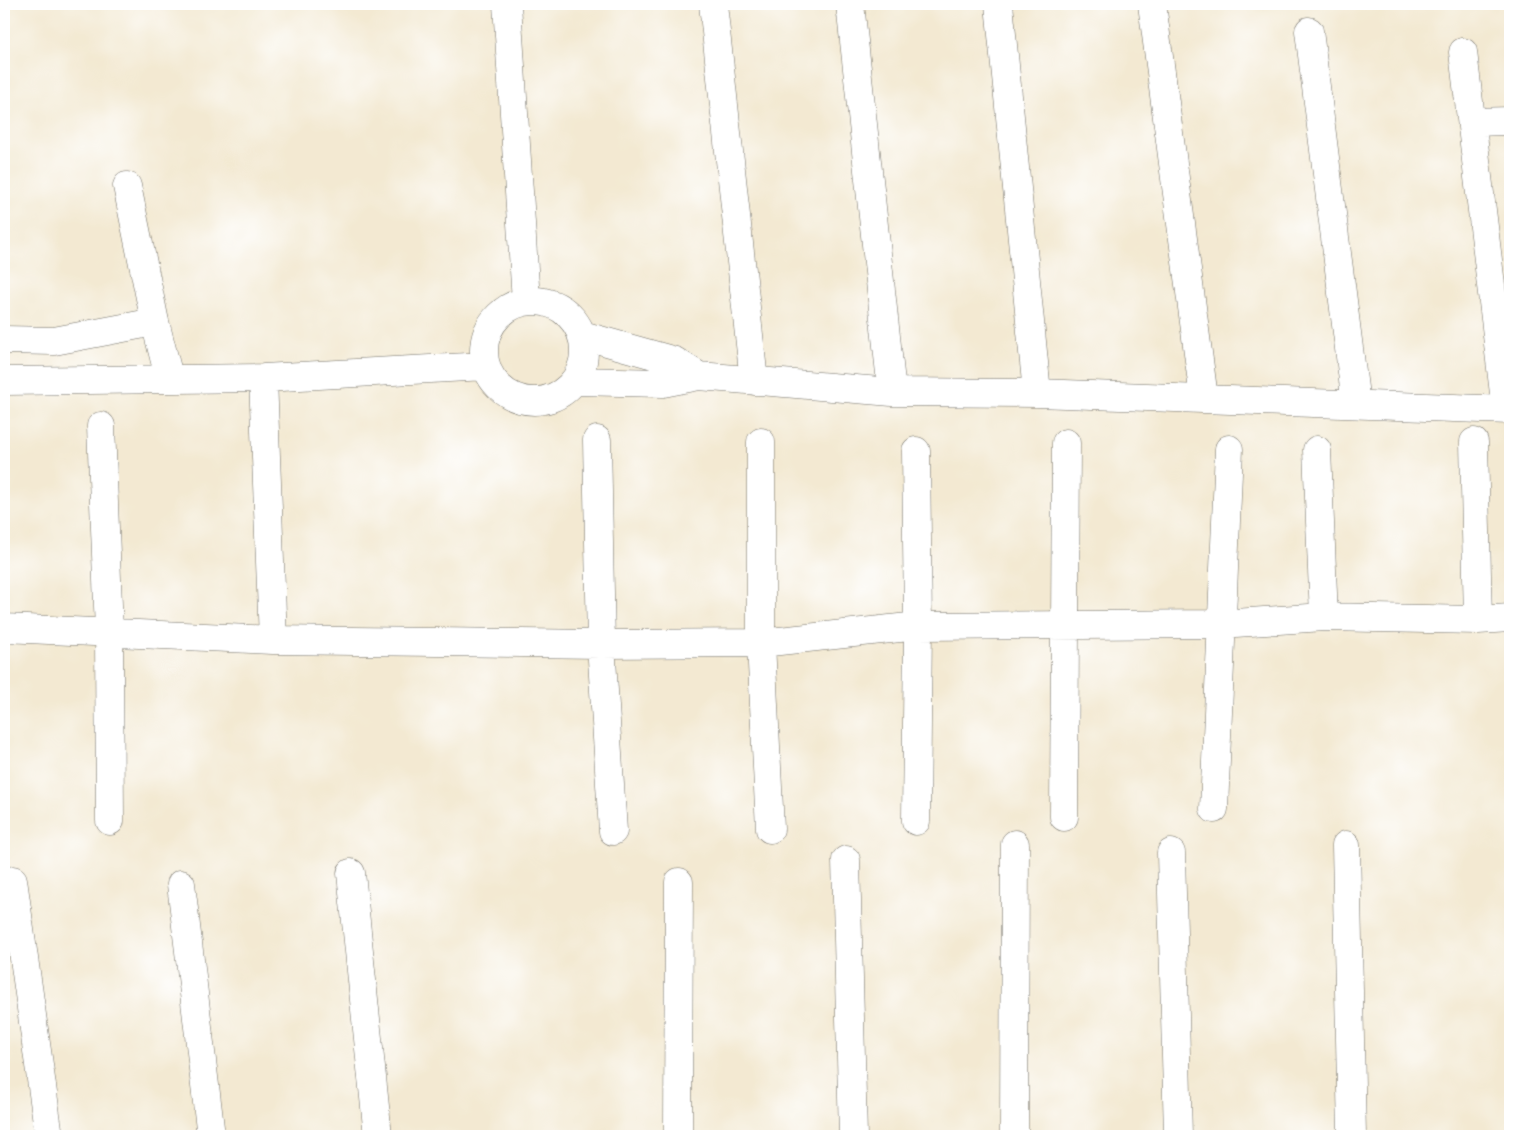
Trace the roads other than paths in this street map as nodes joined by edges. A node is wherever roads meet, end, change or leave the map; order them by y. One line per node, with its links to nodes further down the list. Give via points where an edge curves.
1 (507, 4): 11 (street)
2 (713, 4): 21 (street)
3 (850, 4): 22 (street)
4 (999, 4): 23 (street)
5 (1152, 4): 24 (street)
6 (1309, 31): 25 (street)
7 (1463, 52): 9 (street)
8 (1510, 121): 9 (street)
9 (1472, 122): 26 (street)
10 (127, 186): 12 (street)
11 (526, 302): 13 (street, via 550,303 570,315); 15 (street, via 506,309 492,325 485,345)
12 (155, 322): 14 (street, via 54,341); 17 (street)
13 (582, 335): 16 (street, via 656,355); 20 (street, via 584,359)
14 (4, 340)
15 (486, 366): 18 (street); 20 (street, via 495,382 509,395 526,401 545,401 562,394)
16 (699, 376): 20 (street, via 663,383); 21 (street)
17 (169, 377): 18 (street); 19 (street)
18 (263, 378): 43 (street)
19 (4, 381)
20 (576, 381)
21 (754, 381): 22 (street)
22 (892, 392): 23 (street)
23 (1038, 393): 24 (street)
24 (1204, 398): 25 (street)
25 (1356, 404): 26 (street)
26 (1508, 410)
27 (101, 426): 42 (street)
28 (597, 440): 45 (street)
29 (761, 442): 44 (street)
30 (1066, 442): 40 (street)
31 (1474, 442): 37 (street)
32 (1229, 449): 38 (street)
33 (1317, 450): 35 (street)
34 (916, 451): 39 (street)
35 (1324, 617): 37 (street); 38 (street)
36 (1510, 618): 37 (street)
37 (1478, 620)
38 (1220, 624): 40 (street); 46 (street)
39 (918, 626): 40 (street); 44 (street); 48 (street)
40 (1066, 626): 47 (street)
41 (4, 628): 42 (street)
42 (109, 631): 43 (street); 49 (street)
43 (273, 640): 45 (street)
44 (761, 643): 45 (street); 50 (street)
45 (601, 644): 51 (street)
46 (1214, 809)
47 (1064, 817)
48 (916, 820)
49 (110, 821)
50 (770, 829)
51 (613, 831)
52 (1015, 844): 65 (street)
53 (1346, 846): 67 (street)
54 (1171, 853): 66 (street)
55 (846, 860): 64 (street)
56 (351, 873): 62 (street)
57 (14, 880): 60 (street)
58 (679, 882): 63 (street)
59 (181, 884): 61 (street)
60 (48, 1136)
61 (212, 1136)
62 (378, 1136)
63 (678, 1136)
64 (853, 1136)
65 (1014, 1136)
66 (1178, 1136)
67 (1352, 1136)

